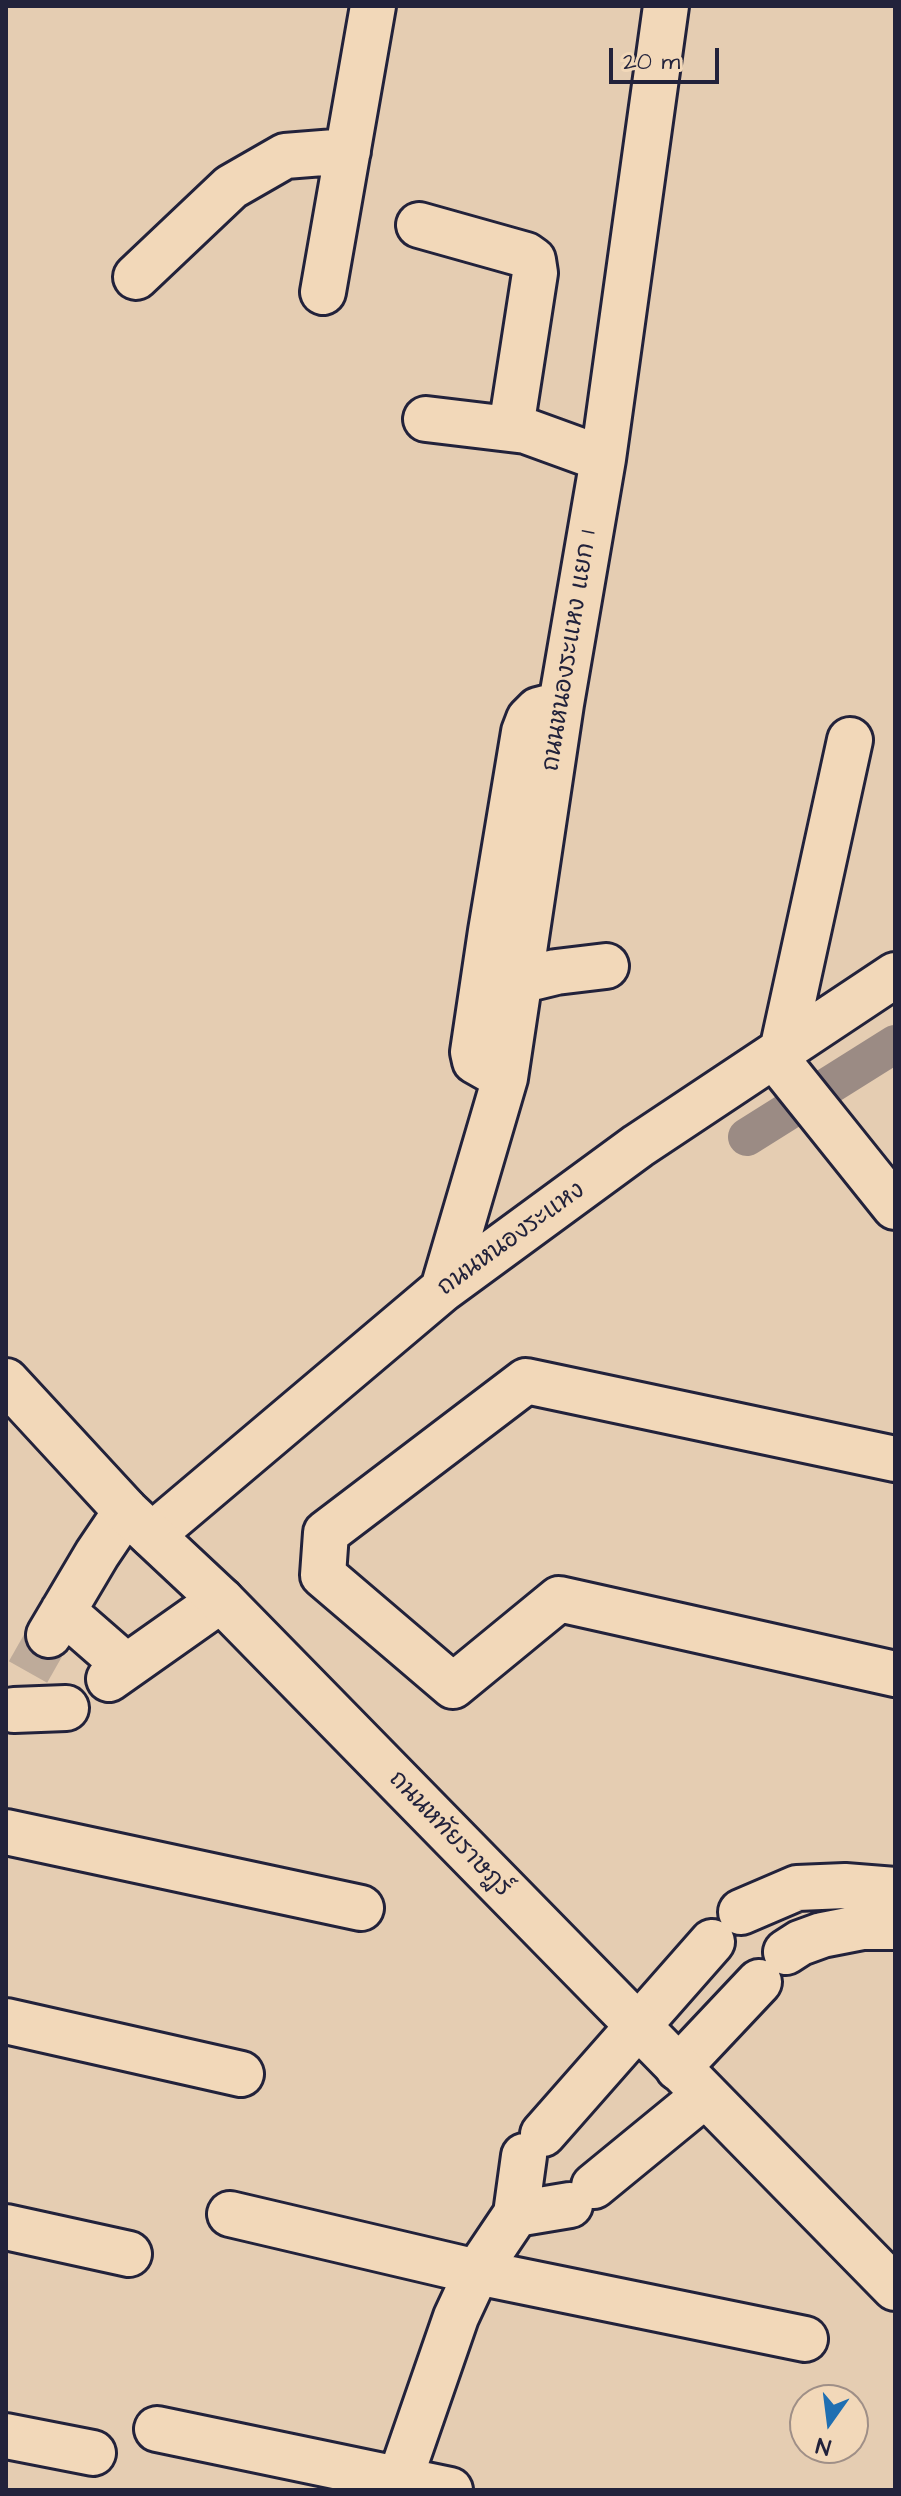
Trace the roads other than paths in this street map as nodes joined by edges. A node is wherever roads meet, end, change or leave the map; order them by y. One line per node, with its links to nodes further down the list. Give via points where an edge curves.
1 (373, 6): 3 (street)
2 (666, 6): 9 (street, ถนนหนองระแหง แยก 1)
3 (348, 151): 5 (street, via 285,156 231,187); 6 (street)
4 (419, 225): 8 (street, via 533,260)
5 (136, 277)
6 (323, 292)
7 (426, 419): 8 (street)
8 (511, 428): 9 (street)
9 (603, 459): 10 (street, ถนนหนองระแหง แยก 1)
10 (561, 704): 14 (street, ถนนหนองระแหง แยก 1); 16 (street, via 538,710 524,732 473,1052 475,1061)
11 (850, 740): 15 (street)
12 (606, 966): 14 (street)
13 (895, 975): 15 (street, ถนนหนองระแหง)
14 (519, 981): 16 (street, ถนนหนองระแหง แยก 1)
15 (778, 1053): 17 (street); 18 (street, ถนนหนองระแหง, via 638,1146)
16 (505, 1078): 18 (street, ถนนหนองระแหง แยก 1)
17 (895, 1207)
18 (443, 1289): 21 (street, ถนนหนองระแหง)
19 (6, 1381): 21 (street, ถนนหทัยราษฎร์)
20 (895, 1459): 23 (street, via 526,1381 326,1533 323,1575 453,1686 559,1599)
21 (139, 1523): 22 (street, ถนนหทัยราษฎร์); 22 (street, ถนนหนองระแหง, via 56,1623 118,1673)
22 (221, 1600): 31 (street, ถนนหทัยราษฎร์)
23 (895, 1674)
24 (16, 1700): 25 (street)
25 (66, 1708)
26 (6, 1832): 28 (street)
27 (895, 1890): 31 (street, via 797,1888 726,1927)
28 (361, 1908)
29 (895, 1927): 33 (street, via 863,1927 800,1943 772,1967)
30 (6, 2021): 32 (street)
31 (636, 2025): 33 (street, ถนนหทัยราษฎร์); 35 (street, via 534,2145)
32 (241, 2074)
33 (691, 2082): 35 (street, via 582,2195); 39 (street, ถนนหทัยราษฎร์)
34 (230, 2214): 38 (street)
35 (516, 2214): 38 (street)
36 (6, 2227): 37 (street)
37 (129, 2254)
38 (477, 2272): 40 (street); 44 (street, via 444,2347)
39 (895, 2288)
40 (805, 2339)
41 (157, 2429): 44 (street)
42 (6, 2436): 43 (street)
43 (93, 2453)
44 (398, 2484): 45 (street)
45 (450, 2490)

